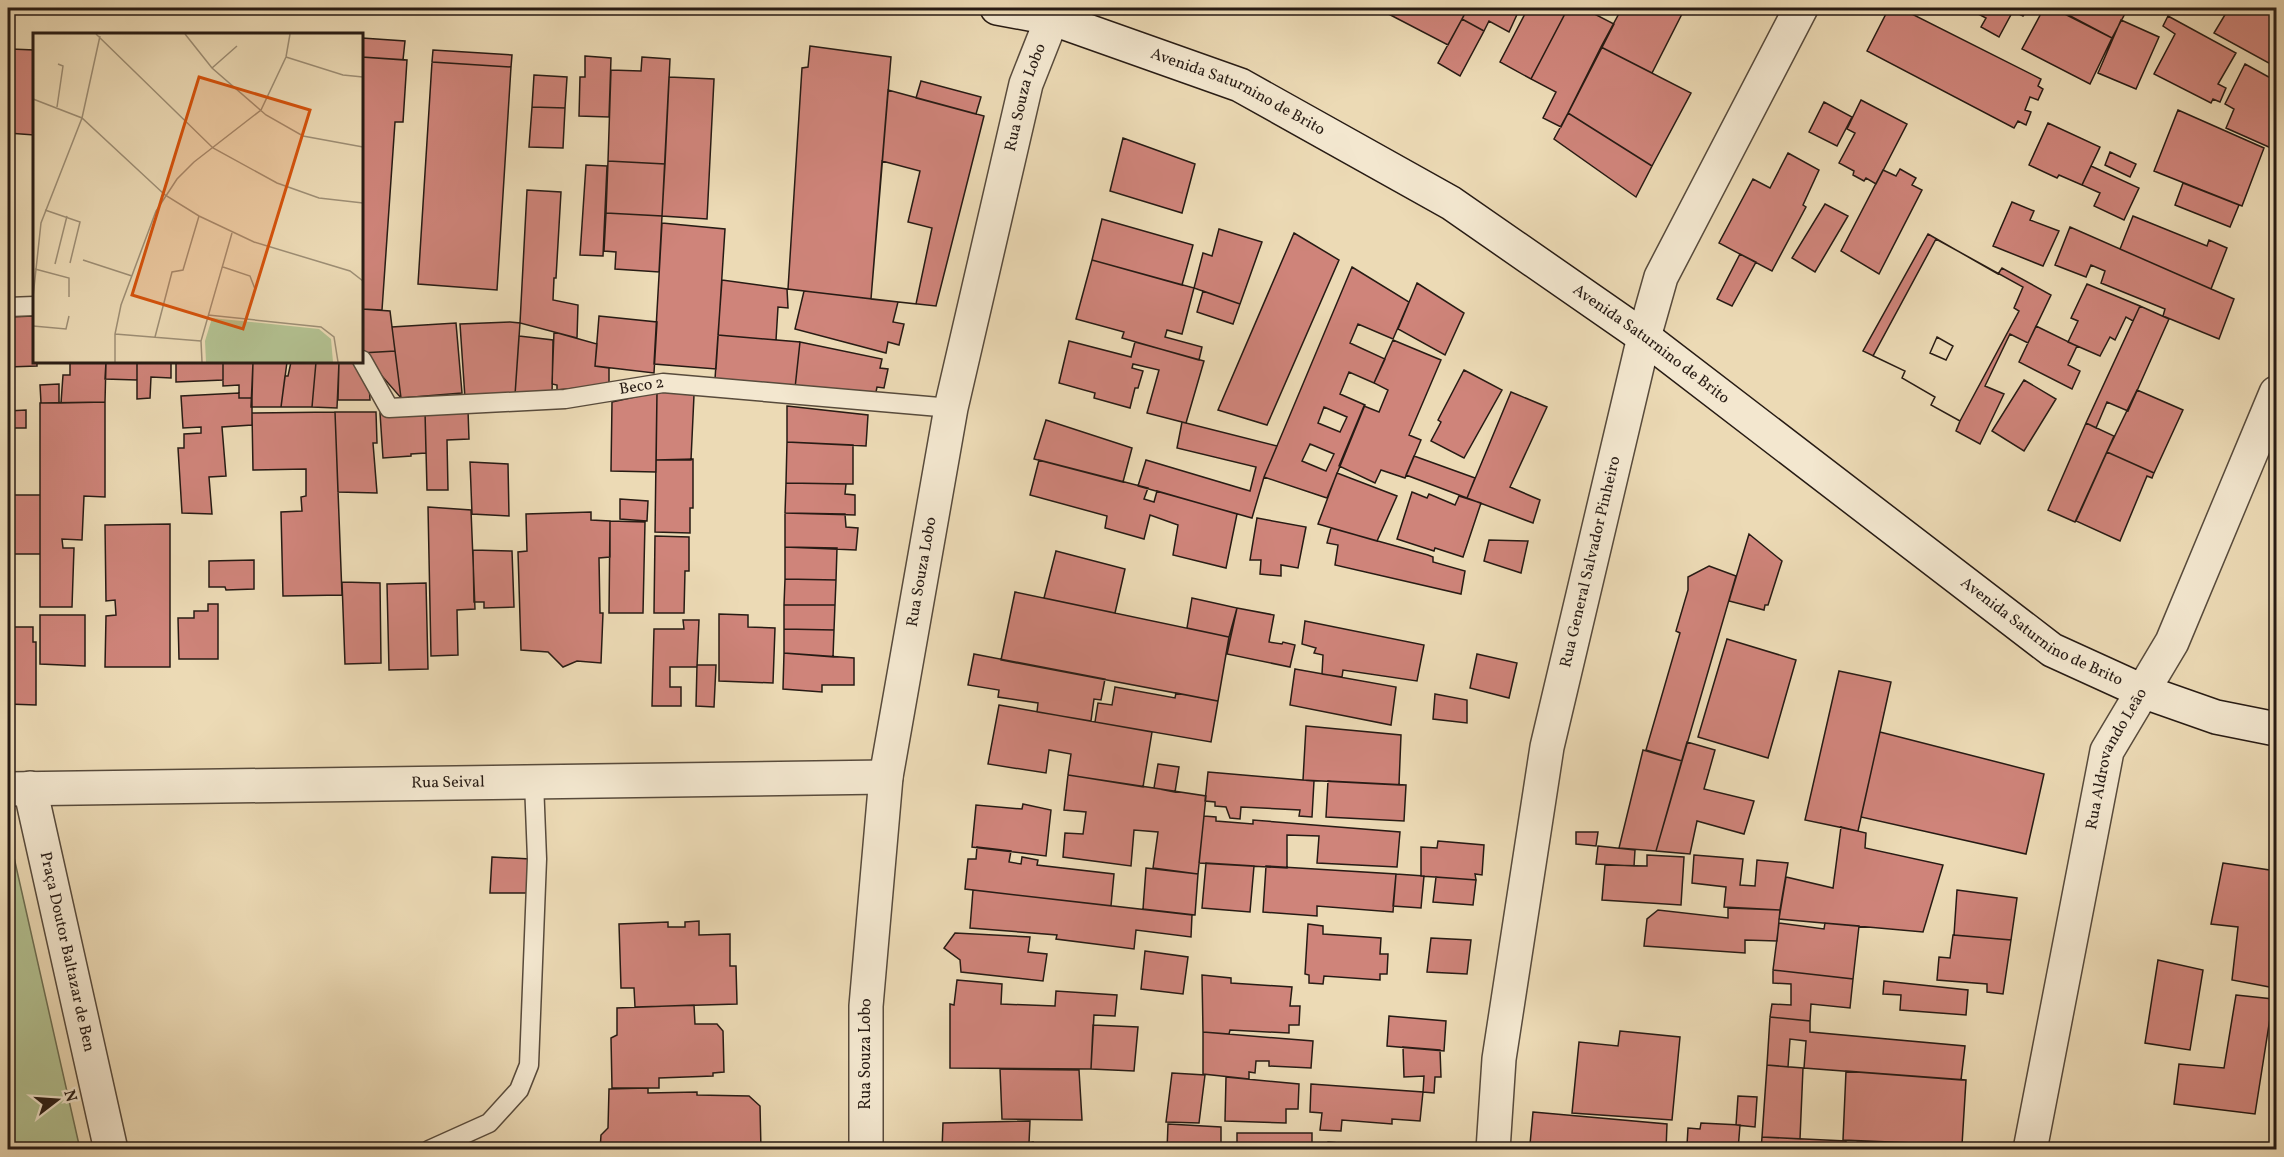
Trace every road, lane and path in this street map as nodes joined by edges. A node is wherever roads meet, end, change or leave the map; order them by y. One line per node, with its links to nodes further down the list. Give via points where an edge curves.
1 (997, 8): 3 (street, Avenida Saturnino de Brito)
2 (1801, 8): 6 (street, Rua General Salvador Pinheiro, via 1661,278)
3 (1054, 13): 6 (street, Avenida Saturnino de Brito, via 1239,85 1451,203); 9 (street, Rua Souza Lobo, via 1026,84)
4 (33, 306): 5 (lane)
5 (8, 307)
6 (1644, 337): 10 (street, Avenida Saturnino de Brito, via 2052,650); 18 (street, Rua General Salvador Pinheiro, via 1547,747 1499,1059)
7 (363, 362): 9 (lane, Beco 2, via 389,408 565,399 663,383)
8 (2277, 393): 10 (street, Rua Aldrovando Leão, via 2172,642)
9 (951, 408): 12 (street, Rua Souza Lobo)
10 (2142, 691): 11 (street, Avenida Saturnino de Brito, via 2216,717); 19 (street, Rua Aldrovando Leão, via 2107,750)
11 (2277, 729)
12 (886, 777): 13 (street, Rua Seival); 17 (street, Rua Souza Lobo, via 866,1006)
13 (534, 782): 14 (street, Rua Seival); 16 (lane, via 537,859 529,1065 519,1090 489,1123)
14 (19, 789): 15 (street, Praça Doutor Baltazar de Ben)
15 (111, 1149)
16 (429, 1149)
17 (866, 1149)
18 (1493, 1149)
19 (2030, 1149)

